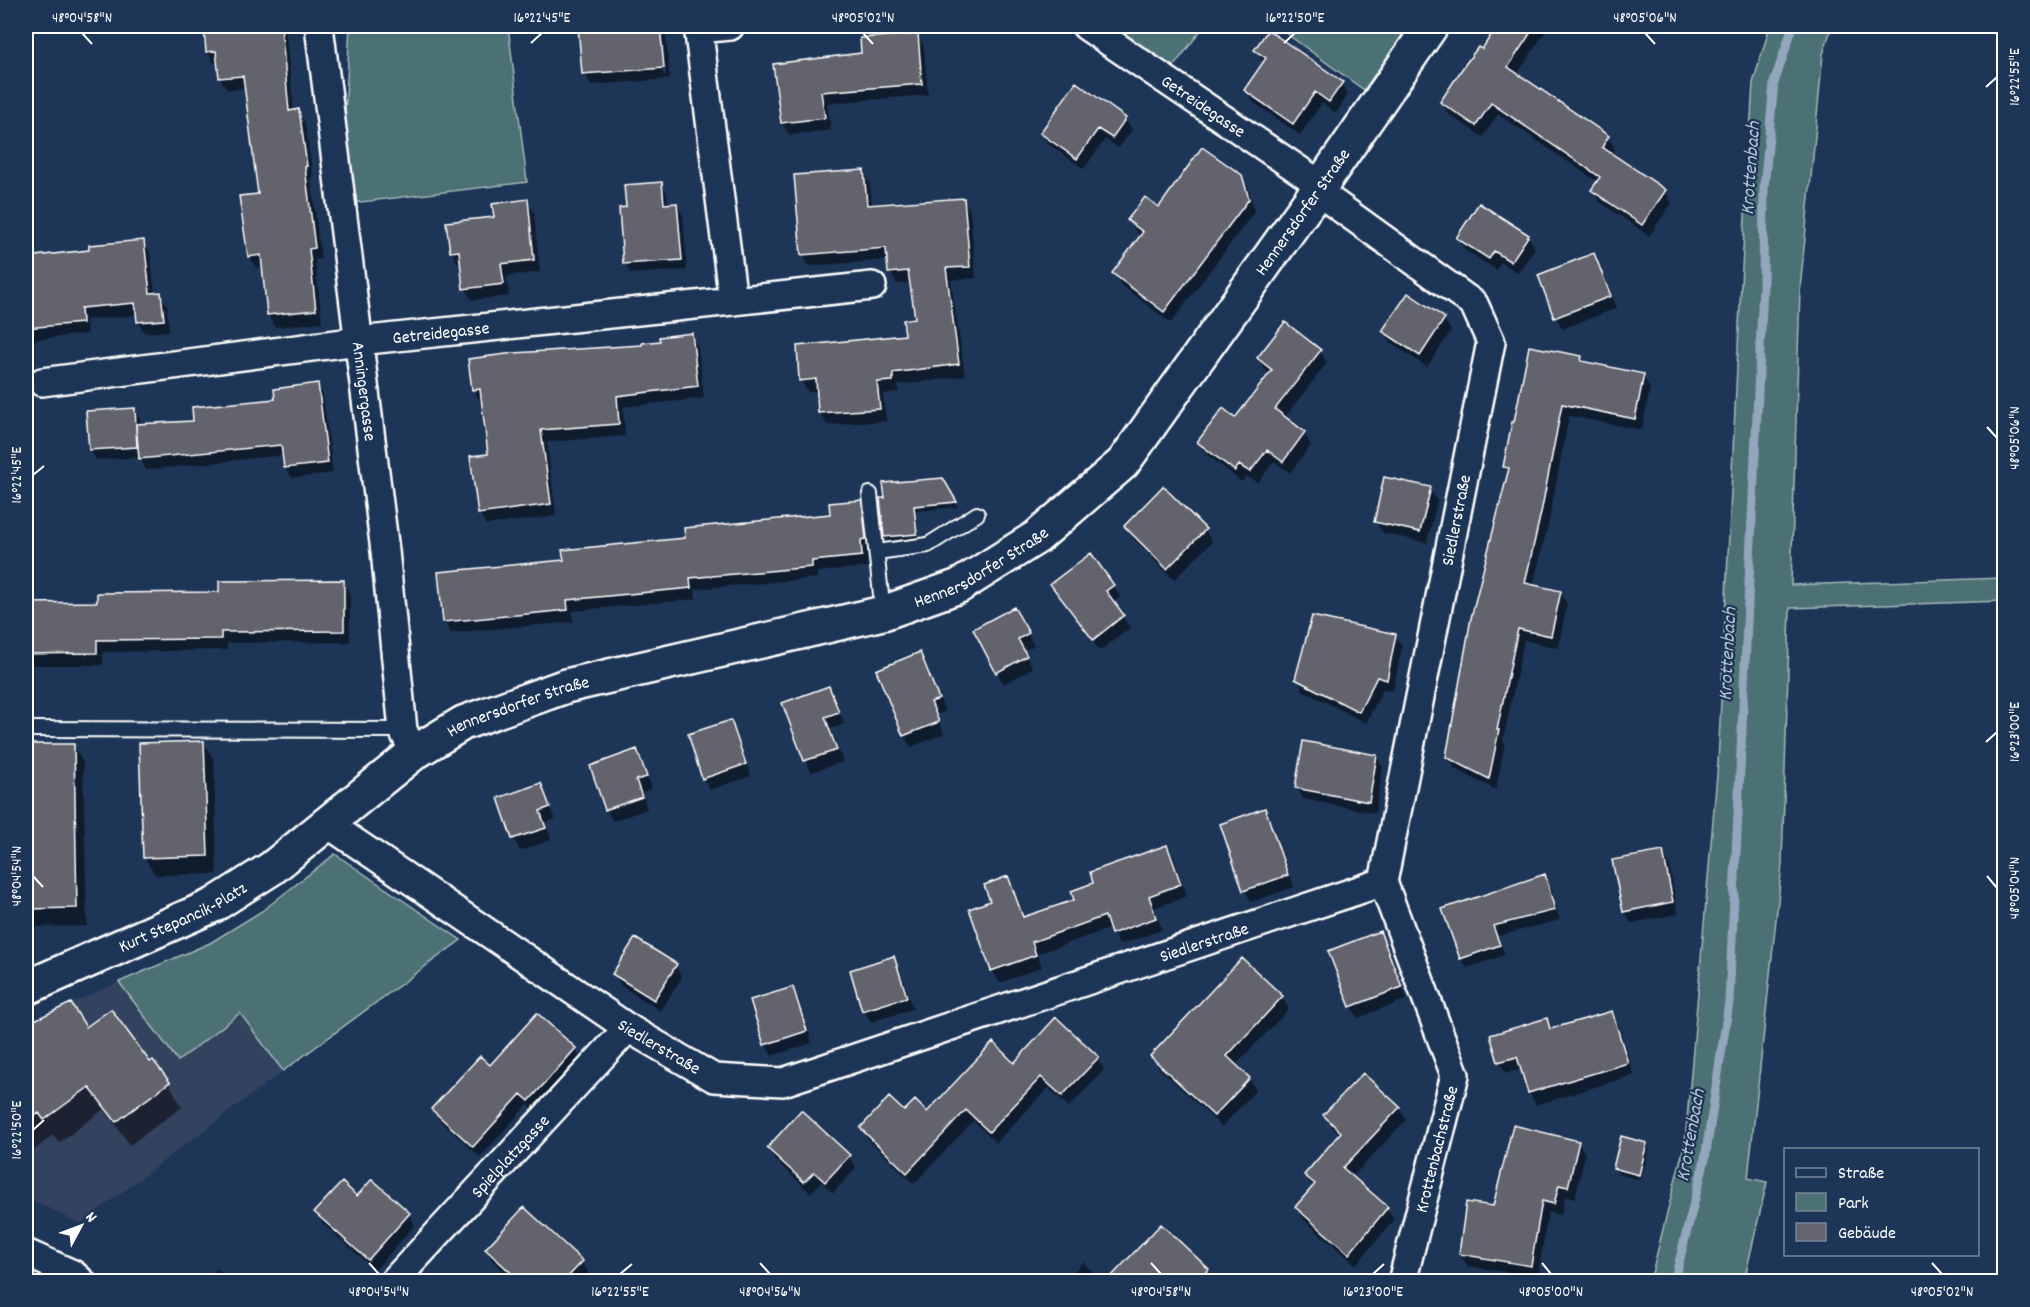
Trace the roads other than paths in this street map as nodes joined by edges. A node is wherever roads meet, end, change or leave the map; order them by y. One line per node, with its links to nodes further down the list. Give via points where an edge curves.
1 (319, 26): 9 (street, Anningergasse)
2 (730, 26): 5 (street)
3 (1086, 26): 6 (street, Getreidegasse)
4 (1431, 26): 6 (street, Hennersdorfer Straße)
5 (698, 27): 8 (street)
6 (1319, 188): 14 (street, Hennersdorfer Straße, via 1123,463 1037,537 959,586); 18 (street, Siedlerstraße, via 1474,304 1491,342)
7 (872, 286): 8 (street, Getreidegasse)
8 (733, 301): 9 (street, Getreidegasse)
9 (359, 341): 10 (street, Getreidegasse); 16 (street, Anningergasse)
10 (42, 382)
11 (870, 494): 13 (lane)
12 (977, 514): 13 (lane, via 928,545)
13 (877, 552): 14 (lane)
14 (883, 613): 16 (street, Hennersdorfer Straße, via 566,686)
15 (26, 729): 16 (lane)
16 (409, 741): 17 (street, Hennersdorfer Straße)
17 (328, 824): 19 (street, Kurt Stepancik-Platz, via 272,868 214,905); 20 (street, Siedlerstraße)
18 (1383, 882): 20 (street, Siedlerstraße, via 783,1082 714,1078); 24 (street, Krottenbachstraße, via 1455,1075)
19 (26, 988)
20 (628, 1028): 23 (street, Spielplatzgasse)
21 (26, 1253): 22 (street)
22 (82, 1281)
23 (393, 1281)
24 (1402, 1281)

